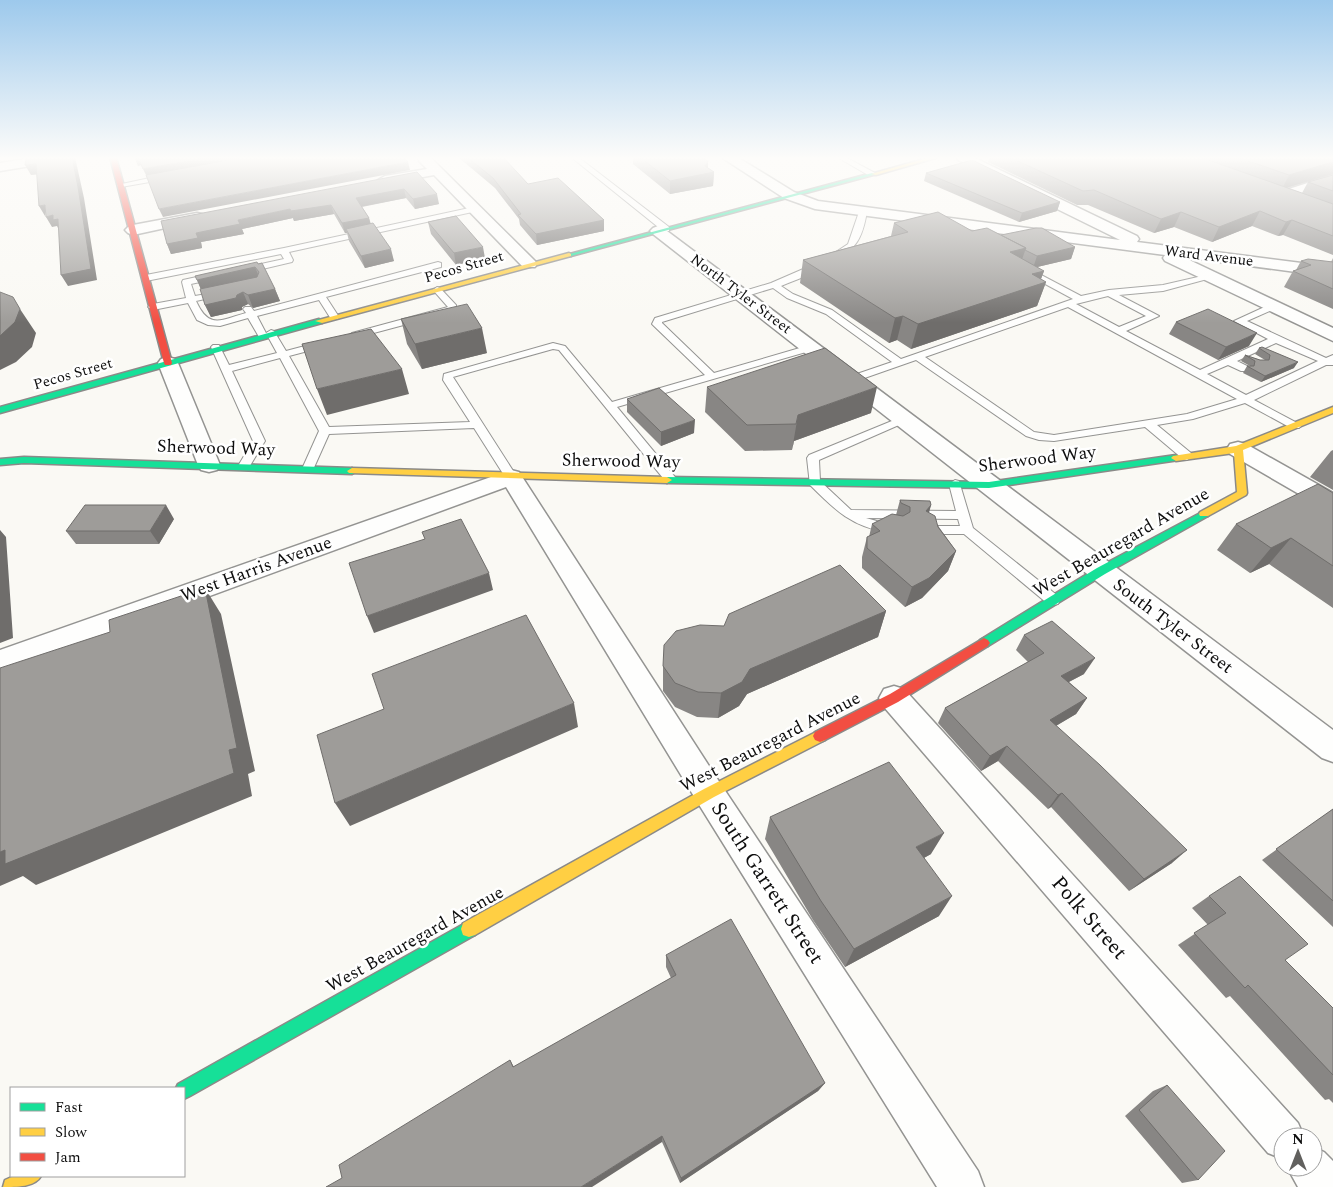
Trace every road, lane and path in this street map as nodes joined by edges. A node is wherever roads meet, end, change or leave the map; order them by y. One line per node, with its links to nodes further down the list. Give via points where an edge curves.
1 (128, 212): 11 (street)
2 (459, 212): 15 (lane)
3 (477, 212): 16 (street)
4 (641, 212): 12 (lane)
5 (725, 212): 12 (street, Pecos Street)
6 (864, 212): 23 (lane, via 860,229 850,247 822,265)
7 (874, 212): 10 (street, Ward Avenue)
8 (1077, 212): 14 (street)
9 (211, 214): 11 (street)
10 (946, 222): 13 (lane); 14 (street, Ward Avenue)
11 (133, 230): 21 (street)
12 (662, 230): 16 (street, Pecos Street); 26 (street, North Tyler Street)
13 (961, 235)
14 (1150, 248): 19 (street, Ward Avenue); 20 (street)
15 (284, 251): 21 (lane); 22 (lane, via 289,260)
16 (530, 264): 24 (street, Pecos Street)
17 (438, 265): 27 (lane)
18 (1020, 267): 28 (lane)
19 (1333, 272)
20 (1208, 276): 25 (lane, via 1164,288); 32 (street)
21 (146, 278): 31 (street)
22 (222, 284): 29 (lane); 29 (lane, via 186,282)
23 (774, 285): 26 (lane); 47 (lane, via 790,296 829,312)
24 (437, 290): 34 (street, Pecos Street); 38 (lane, via 453,309)
25 (1109, 293): 28 (lane); 35 (lane, via 1154,316)
26 (743, 295): 41 (street, North Tyler Street); 52 (lane, via 658,320 657,324)
27 (321, 296): 33 (lane); 34 (lane)
28 (1080, 299): 30 (lane)
29 (192, 300): 31 (lane); 33 (lane, via 200,319 208,324)
30 (1068, 303): 35 (lane); 44 (lane)
31 (153, 307): 48 (street)
32 (1271, 307): 37 (street); 39 (lane, via 1235,323)
33 (249, 312): 36 (lane)
34 (334, 317): 36 (street, Pecos Street)
35 (1119, 330): 51 (lane)
36 (267, 334): 42 (street, Pecos Street); 43 (lane)
37 (1333, 336)
38 (347, 338)
39 (1276, 339): 45 (lane, via 1248,357); 46 (lane)
40 (329, 342): 43 (lane)
41 (805, 343): 52 (lane); 53 (street, South Tyler Street)
42 (216, 347): 48 (street, Pecos Street); 49 (lane)
43 (282, 354): 49 (lane); 62 (lane)
44 (917, 356): 47 (lane); 59 (lane, via 1039,437 1054,438)
45 (1228, 361): 50 (lane); 51 (lane)
46 (1331, 361): 54 (lane, via 1301,369)
47 (899, 362): 53 (lane)
48 (168, 363): 56 (street, Pecos Street); 66 (street)
49 (226, 369): 67 (lane, via 259,441)
50 (1245, 369)
51 (1200, 374): 54 (lane)
52 (712, 376): 55 (lane)
53 (852, 379): 58 (street, South Tyler Street)
54 (1247, 399): 59 (lane, via 1189,417); 61 (lane)
55 (610, 406): 60 (lane, via 562,348 553,346 448,376); 70 (lane)
56 (0, 410)
57 (1333, 410): 61 (street)
58 (904, 419): 71 (lane, via 813,458); 73 (street, South Tyler Street)
59 (1147, 423): 64 (lane)
60 (477, 425): 62 (lane); 69 (lane)
61 (1296, 426): 63 (street)
62 (325, 431): 68 (lane)
63 (1238, 449): 64 (street, Sherwood Way); 74 (street); 80 (street, West Beauregard Avenue, via 1242,493)
64 (1187, 456): 73 (street, Sherwood Way)
65 (0, 462): 66 (street, Sherwood Way)
66 (209, 465): 67 (street, Sherwood Way)
67 (244, 466): 68 (street, Sherwood Way)
68 (308, 469): 69 (street, Sherwood Way)
69 (511, 477): 70 (street, Sherwood Way); 82 (street, West Harris Avenue); 85 (street, South Garrett Street)
70 (671, 480): 71 (street, Sherwood Way)
71 (814, 482): 72 (street, Sherwood Way); 75 (lane)
72 (955, 484): 73 (street, Sherwood Way); 76 (lane)
73 (989, 485): 80 (street, South Tyler Street)
74 (1333, 503)
75 (845, 514): 76 (lane); 77 (lane, via 871,527)
76 (963, 515): 79 (lane)
77 (897, 530)
78 (927, 530): 79 (lane)
79 (968, 530): 81 (lane)
80 (1101, 571): 81 (street, West Beauregard Avenue); 84 (street, South Tyler Street)
81 (1054, 600): 83 (street, West Beauregard Avenue)
82 (0, 662)
83 (894, 698): 85 (street, West Beauregard Avenue); 87 (street, Polk Street)
84 (1333, 748)
85 (709, 793): 86 (street, West Beauregard Avenue); 91 (street, South Garrett Street)
86 (185, 1089)
87 (1273, 1127)
88 (30, 1177): 90 (street)
89 (1318, 1177): 92 (street)
90 (12, 1187)
91 (962, 1187)
92 (1327, 1187)

